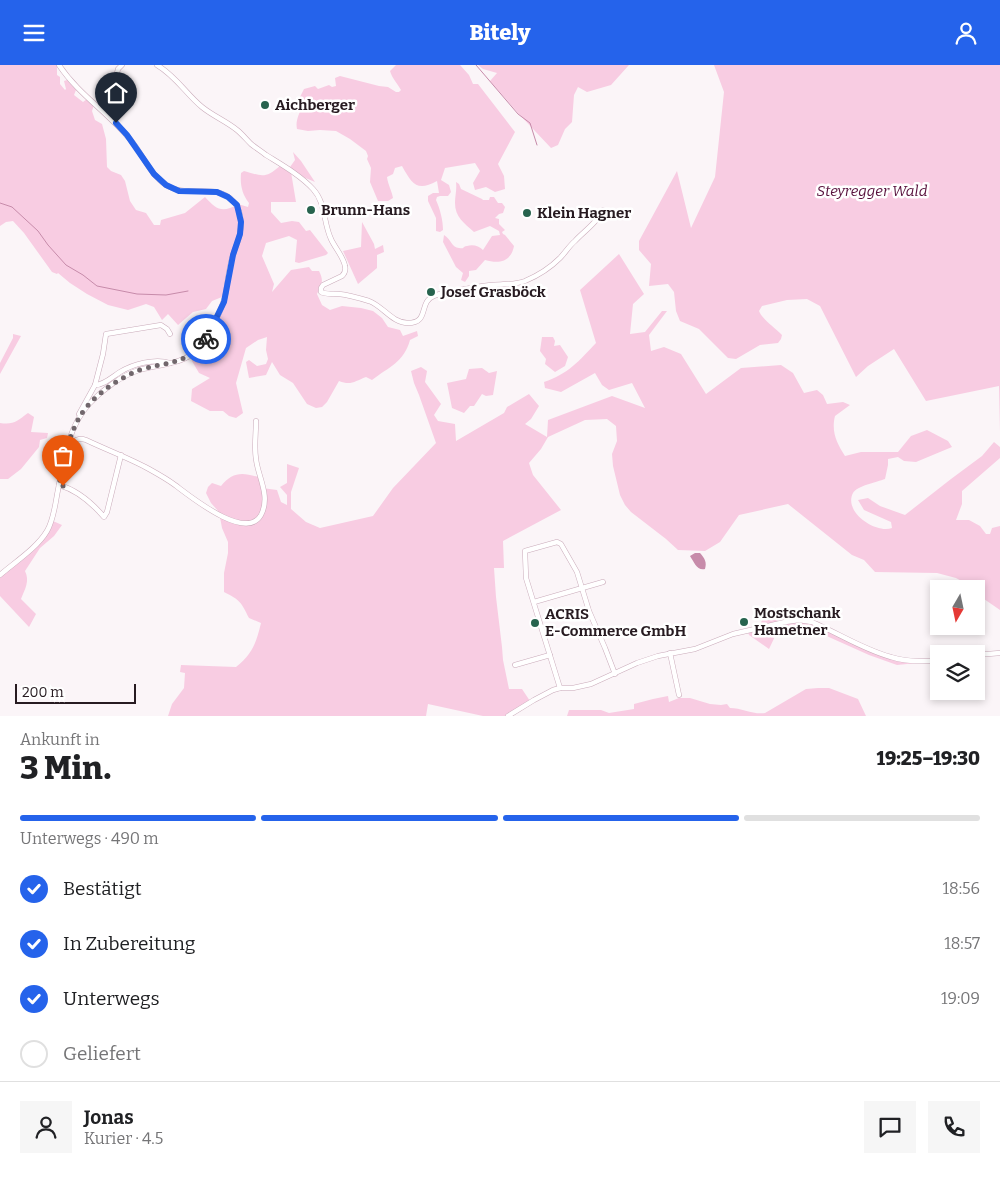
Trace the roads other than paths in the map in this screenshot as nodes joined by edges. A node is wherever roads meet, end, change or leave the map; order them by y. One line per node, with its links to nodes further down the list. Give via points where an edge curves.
1 (58, 65): 4 (street, via 71,82)
2 (122, 65): 4 (street, via 118,69)
3 (157, 65): 5 (street, via 169,72 203,108 313,189 322,203 330,237 346,267 344,274 323,285 321,292 369,301 405,323 417,321 423,316 427,300 442,293 519,283 531,278 562,256)
4 (106, 114): 7 (street, via 127,135 160,181 179,191 224,194 233,200 239,212 240,234 221,310 200,346)
5 (602, 210)
6 (170, 334): 8 (street, via 164,326 157,325 106,334)
7 (172, 363): 8 (street, via 140,364 101,385); 9 (street, via 123,377 96,398)
8 (95, 385): 9 (street)
9 (79, 418): 11 (street)
10 (256, 421): 12 (street, via 256,459 264,489 264,503 260,516 252,523 241,523 219,514 161,476)
11 (68, 446): 12 (street, via 81,438); 13 (street)
12 (121, 455): 13 (street, via 104,517 88,501)
13 (59, 485): 14 (street, via 47,531)
14 (0, 575)
15 (603, 582): 16 (street)
16 (582, 588): 17 (street); 17 (street, via 561,544 557,542 525,551 525,576); 24 (street)
17 (534, 602): 21 (street)
18 (670, 653): 22 (street, via 695,649 742,631 799,620 812,622 892,658); 24 (street); 26 (street)
19 (1000, 653): 20 (street)
20 (985, 654)
21 (550, 655): 23 (street); 25 (street)
22 (930, 660)
23 (514, 665)
24 (615, 674): 25 (street, via 591,684)
25 (560, 688): 27 (street)
26 (679, 695)
27 (508, 716)

